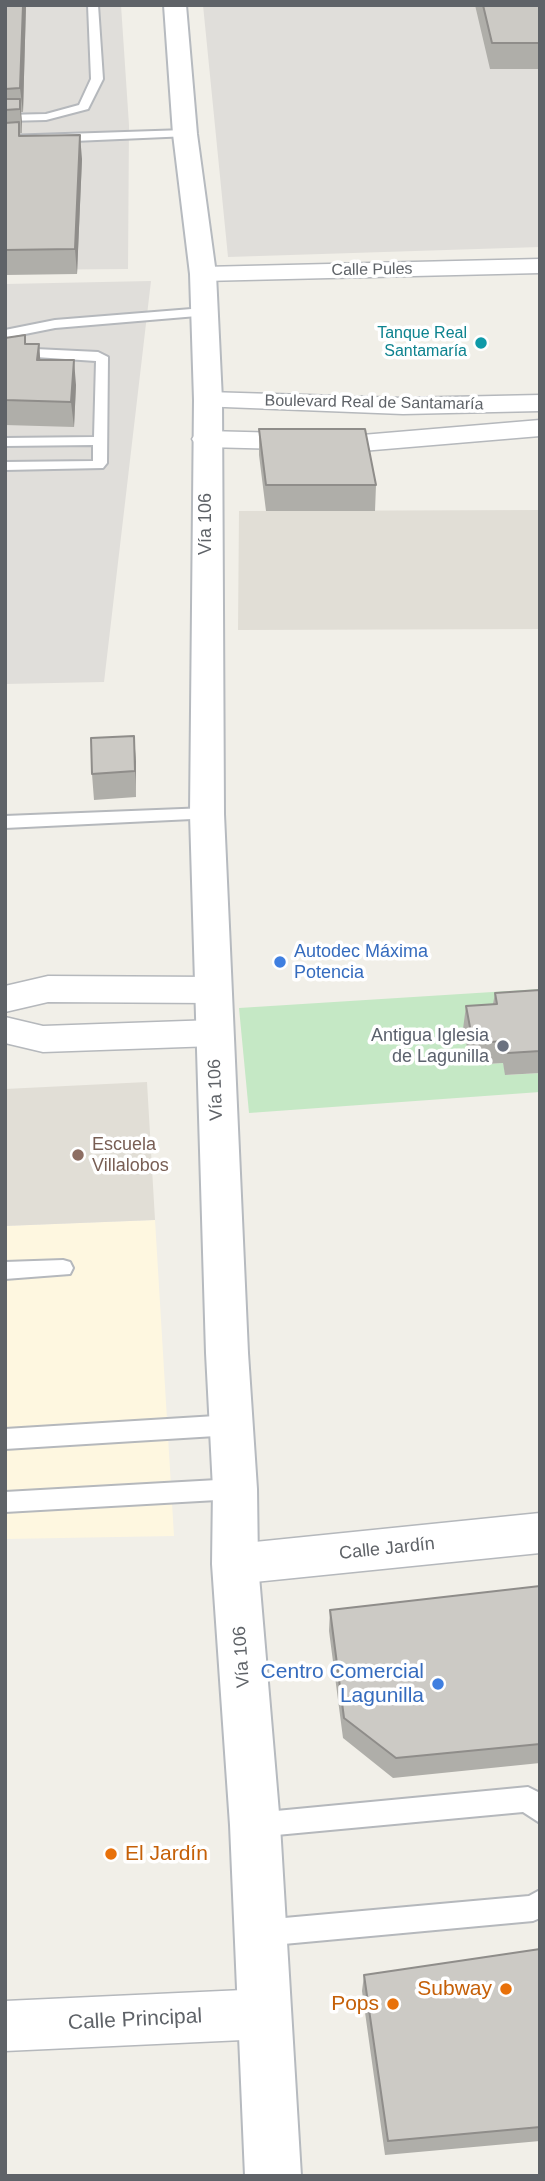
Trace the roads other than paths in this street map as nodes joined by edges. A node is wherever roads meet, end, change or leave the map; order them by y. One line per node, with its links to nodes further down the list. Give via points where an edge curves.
1 (93, 5): 3 (lane, via 97,79 84,107 46,117)
2 (175, 5): 4 (main road, Vía 106)
3 (5, 118)
4 (185, 134): 5 (lane); 7 (main road, Vía 106)
5 (5, 140)
6 (540, 266): 7 (street, Calle Pules)
7 (203, 274): 8 (main road, Vía 106)
8 (205, 313): 9 (lane, via 55,324); 11 (main road, Vía 106)
9 (5, 334)
10 (5, 342): 15 (lane, via 9,352 102,357)
11 (208, 400): 12 (street, Boulevard Real de Santamaría, via 403,406); 14 (main road, Vía 106)
12 (540, 403)
13 (540, 428): 14 (street, Boulevard Real de Santamaría, via 362,443)
14 (206, 439): 18 (main road, Vía 106)
15 (101, 441): 16 (lane); 17 (lane, via 98,465)
16 (5, 442)
17 (5, 466)
18 (207, 814): 19 (lane); 20 (main road, Vía 106)
19 (5, 822)
20 (212, 990): 21 (street, via 48,989); 23 (main road, Vía 106)
21 (5, 999)
22 (5, 1030): 23 (street, via 43,1039)
23 (214, 1032): 26 (main road, Vía 106)
24 (63, 1268): 25 (lane)
25 (5, 1271)
26 (232, 1425): 27 (lane); 28 (main road, Vía 106)
27 (5, 1439)
28 (235, 1489): 29 (lane); 31 (main road, Vía 106)
29 (5, 1502)
30 (540, 1533): 31 (street, Calle Jardín)
31 (234, 1564): 33 (main road, Vía 106)
32 (540, 1811): 33 (lane, via 527,1798)
33 (255, 1825): 35 (main road, Vía 106)
34 (540, 1903): 35 (lane, via 533,1908)
35 (261, 1933): 36 (main road, Vía 106)
36 (265, 2014): 37 (street, Calle Principal); 38 (main road, Vía 106)
37 (5, 2026)
38 (273, 2176)

